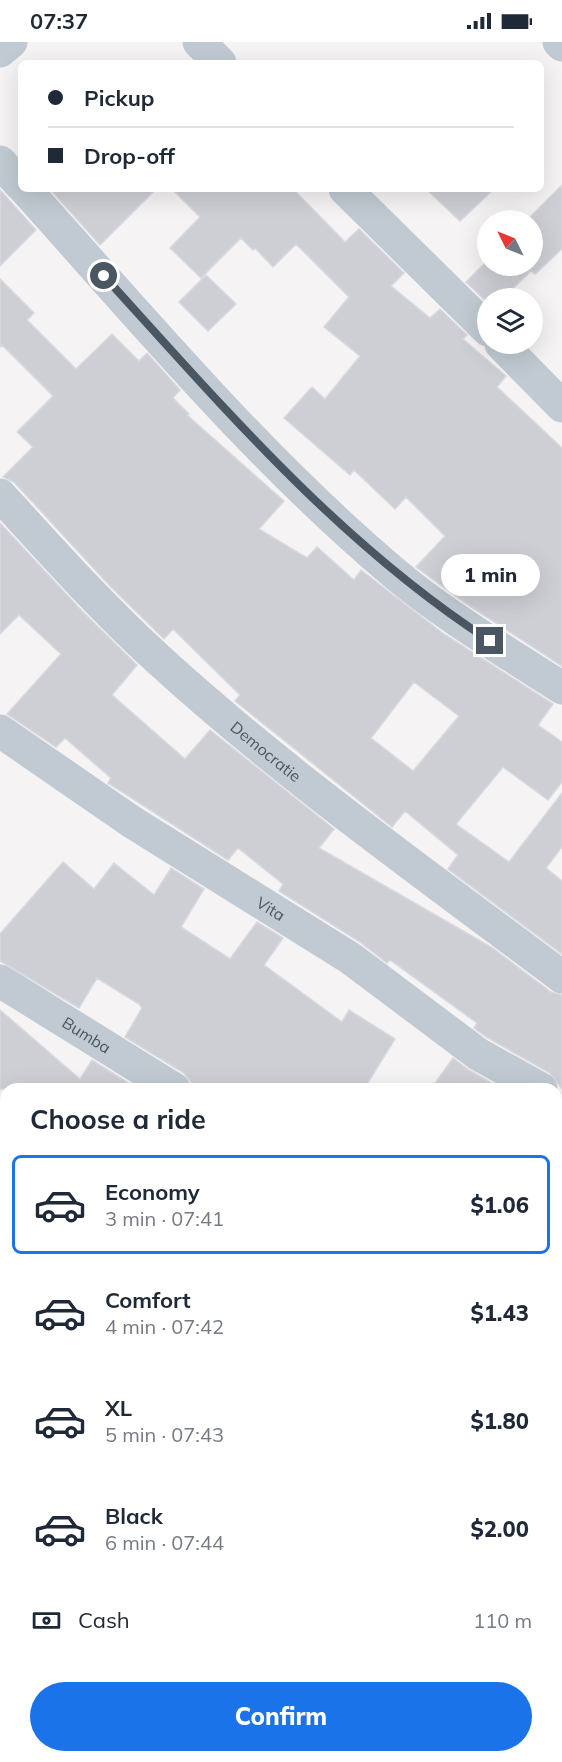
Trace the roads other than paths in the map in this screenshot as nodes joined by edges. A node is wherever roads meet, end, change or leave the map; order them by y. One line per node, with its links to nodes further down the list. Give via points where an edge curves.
1 (11, 42): 3 (street)
2 (199, 42): 4 (street)
3 (0, 51)
4 (217, 60)
5 (0, 162): 6 (street)
6 (18, 182)
7 (28, 192): 13 (street, via 302,491 395,574)
8 (348, 192): 9 (street)
9 (477, 319)
10 (511, 354): 11 (street)
11 (562, 406)
12 (0, 495): 15 (street, Democratie, via 157,658 302,782)
13 (562, 688)
14 (0, 731): 18 (street, Vita, via 132,822 350,958 478,1054)
15 (562, 976)
16 (0, 981): 17 (street, Bumba)
17 (164, 1083)
18 (530, 1083)

